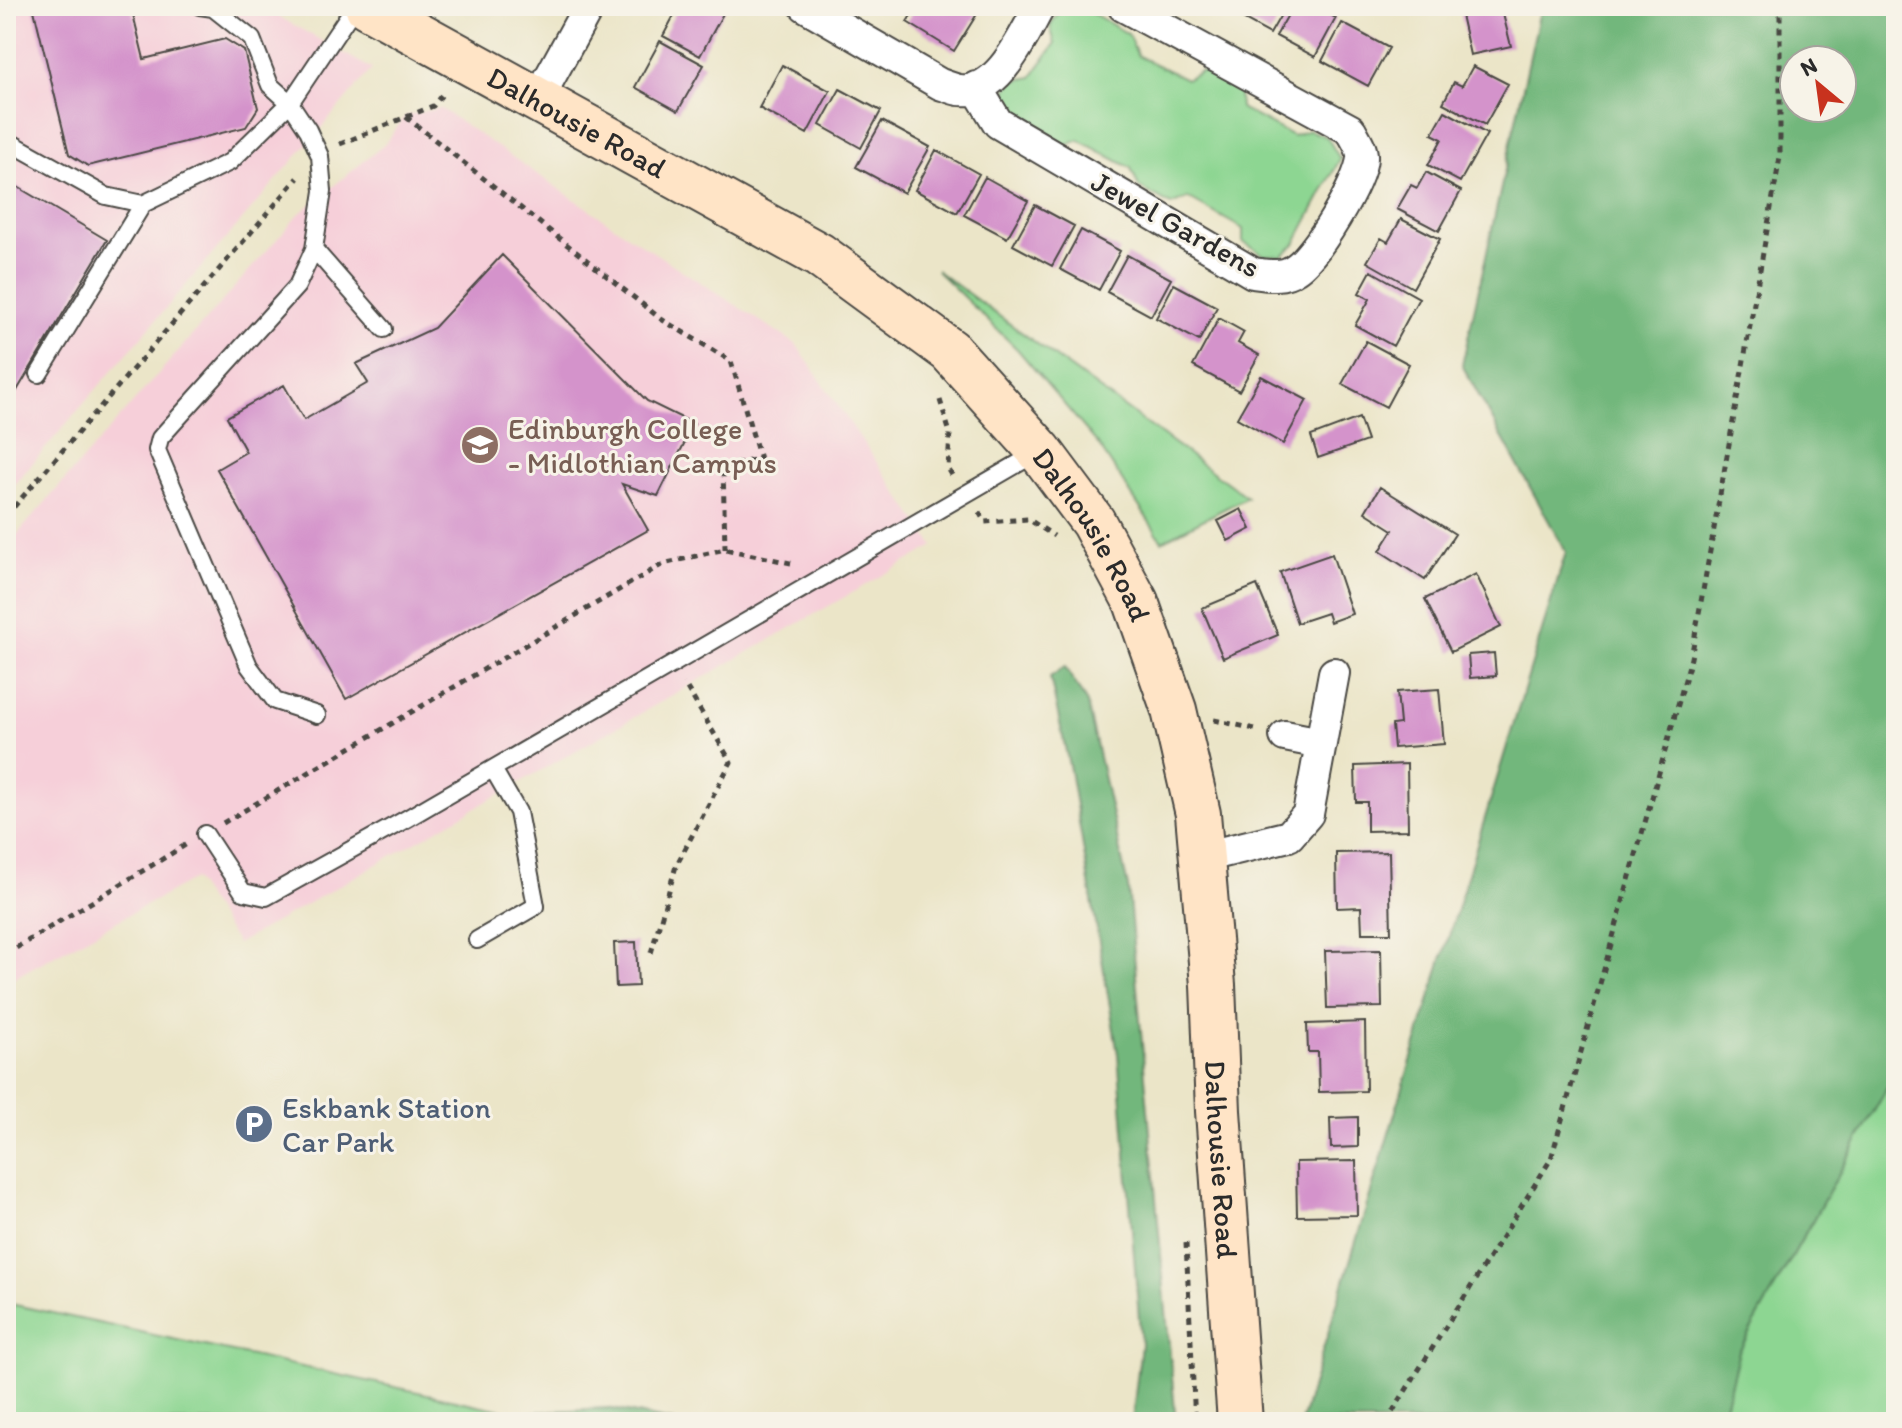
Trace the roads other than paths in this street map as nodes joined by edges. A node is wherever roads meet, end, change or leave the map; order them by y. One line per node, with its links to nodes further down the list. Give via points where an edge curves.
1 (200, 6): 10 (lane, via 213,8 252,39 270,85)
2 (355, 6): 10 (lane)
3 (367, 6): 9 (main road, Dalhousie Road)
4 (589, 6): 9 (street)
5 (805, 6): 8 (street, via 940,84 960,91)
6 (1040, 6): 8 (street, via 995,78)
7 (1123, 6): 8 (street, Jewel Gardens, via 1351,130 1363,154 1358,177 1312,255 1293,271 1253,273 998,123)
8 (976, 87)
9 (538, 99): 16 (main road, Dalhousie Road, via 819,255 950,351)
10 (290, 103): 12 (lane, via 230,162); 13 (lane, via 320,156 323,191)
11 (6, 140): 12 (lane, via 106,196)
12 (143, 204): 15 (lane)
13 (314, 249): 14 (lane); 18 (lane, via 297,286 160,438 157,450 249,666 275,701)
14 (384, 329)
15 (39, 374)
16 (1040, 451): 21 (lane); 23 (main road, Dalhousie Road, via 1093,522 1136,602 1174,710)
17 (1334, 673): 20 (street)
18 (317, 715)
19 (1285, 736): 20 (street)
20 (1321, 743): 23 (street, via 1308,814 1289,836)
21 (493, 769): 22 (lane, via 266,897 243,892); 24 (lane, via 518,812 536,906)
22 (205, 834)
23 (1203, 857): 25 (main road, Dalhousie Road)
24 (477, 940)
25 (1240, 1422)

